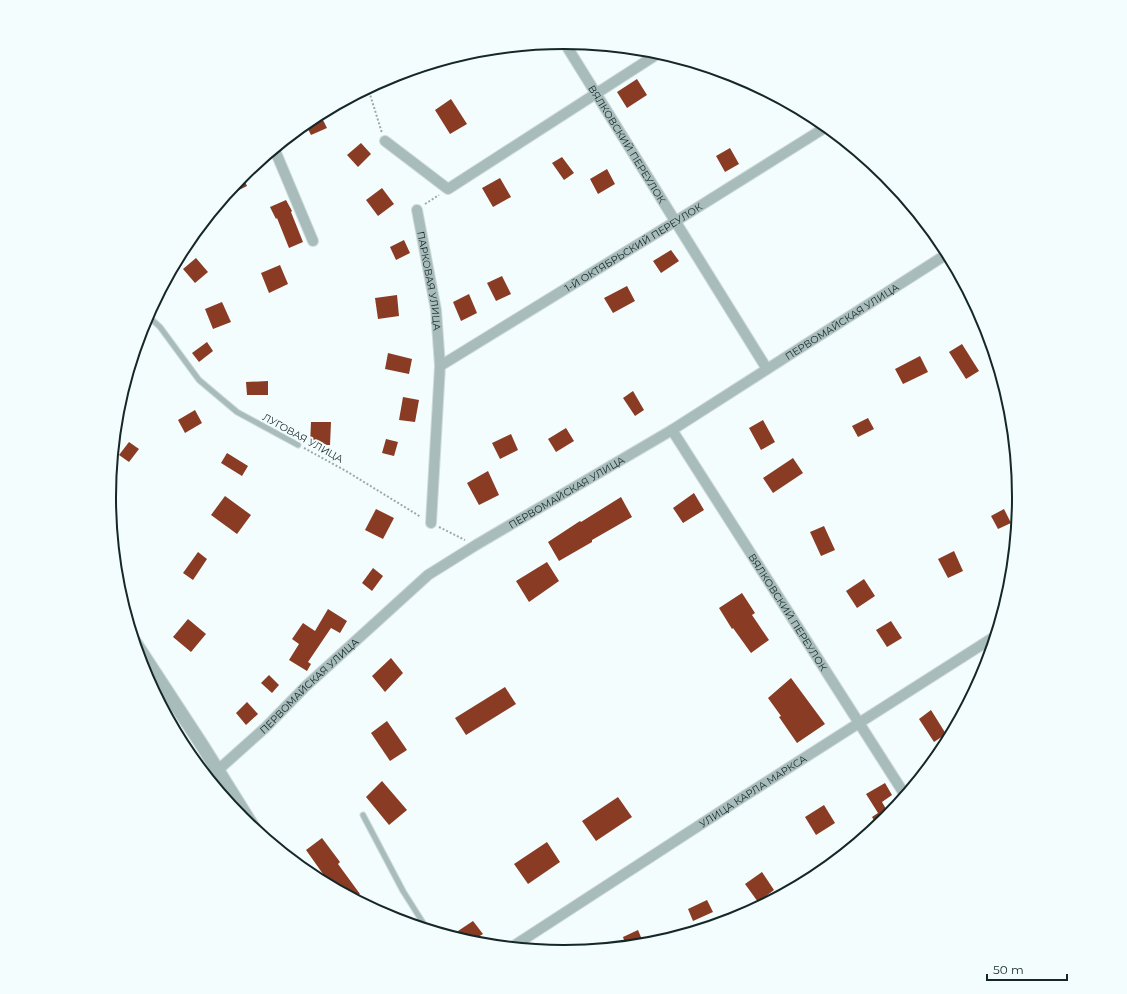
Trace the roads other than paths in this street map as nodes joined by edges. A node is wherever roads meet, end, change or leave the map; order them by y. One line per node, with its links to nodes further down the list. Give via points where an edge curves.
1 (568, 49): 3 (street, ВЯЛКОВСКИЙ ПЕРЕУЛОК)
2 (651, 58): 3 (street)
3 (596, 94): 5 (street, via 448,189); 8 (street, ВЯЛКОВСКИЙ ПЕРЕУЛОК)
4 (820, 131): 8 (street, 1-Й ОКТЯБРЬСКИЙ ПЕРЕУЛОК)
5 (385, 141)
6 (276, 153): 9 (street)
7 (417, 210): 12 (street, ПАРКОВАЯ УЛИЦА, via 436,310)
8 (676, 222): 12 (street, 1-Й ОКТЯБРЬСКИЙ ПЕРЕУЛОК); 13 (street, ВЯЛКОВСКИЙ ПЕРЕУЛОК)
9 (313, 241)
10 (942, 257): 13 (street, ПЕРВОМАЙСКАЯ УЛИЦА)
11 (152, 320): 15 (lane, ЛУГОВАЯ УЛИЦА, via 199,380 237,412)
12 (440, 366): 16 (street, ПАРКОВАЯ УЛИЦА)
13 (767, 369): 14 (street, ПЕРВОМАЙСКАЯ УЛИЦА)
14 (672, 430): 19 (street, ВЯЛКОВСКИЙ ПЕРЕУЛОК); 20 (street, ПЕРВОМАЙСКАЯ УЛИЦА, via 428,575)
15 (298, 445)
16 (431, 523)
17 (988, 641): 19 (street, УЛИЦА КАРЛА МАРКСА)
18 (147, 662): 20 (street)
19 (859, 722): 21 (street, ВЯЛКОВСКИЙ ПЕРЕУЛОК); 25 (street, УЛИЦА КАРЛА МАРКСА)
20 (218, 770): 22 (street)
21 (902, 790)
22 (238, 804)
23 (363, 815): 24 (lane, via 403,891)
24 (423, 922)
25 (519, 942)

